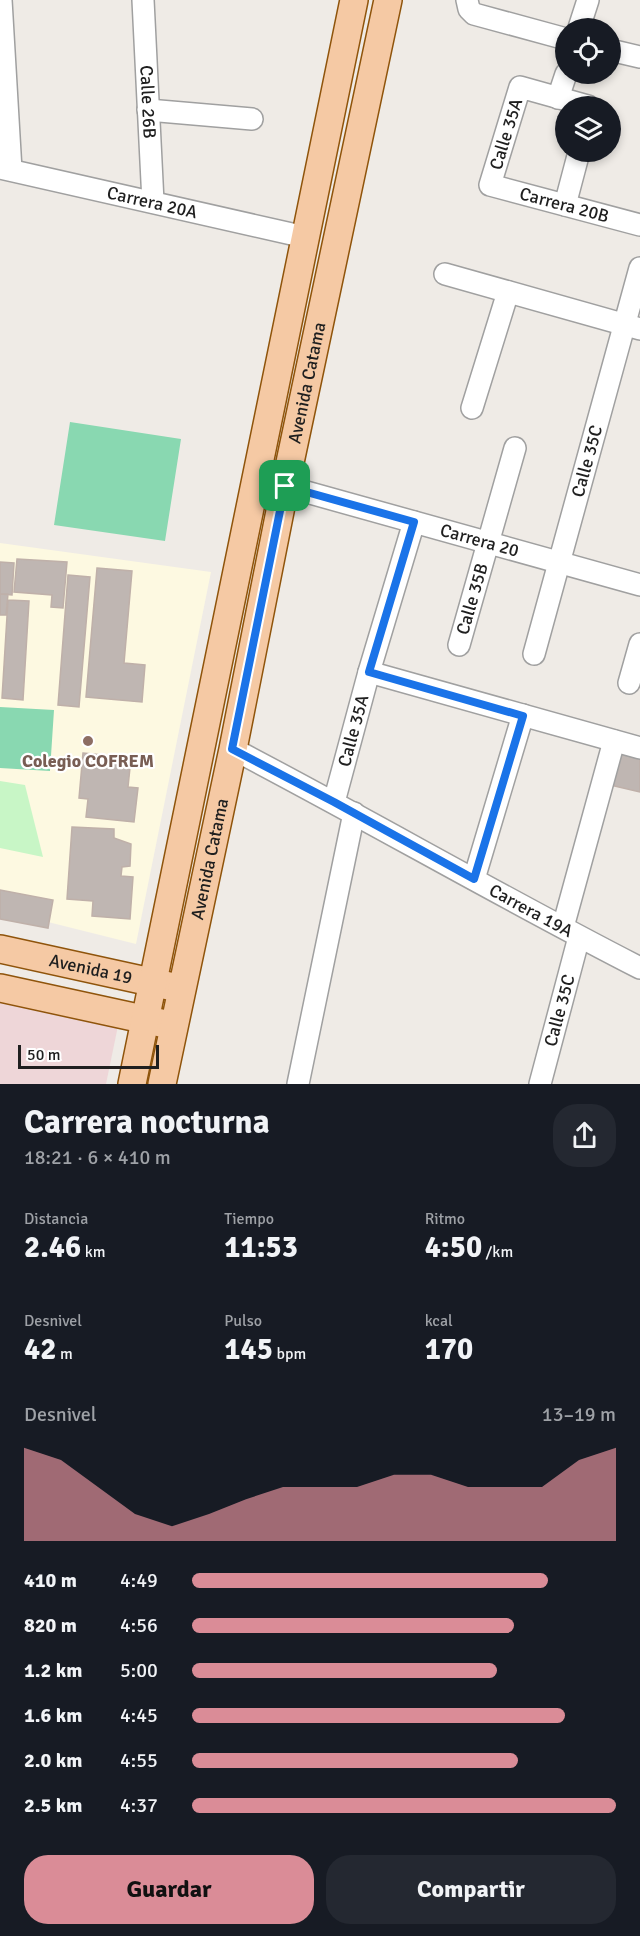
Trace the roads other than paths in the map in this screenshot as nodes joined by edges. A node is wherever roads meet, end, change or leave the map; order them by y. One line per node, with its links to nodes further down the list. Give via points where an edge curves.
1 (1, 0): 15 (street)
2 (143, 0): 12 (street, Calle 26B)
3 (354, 0): 20 (main road, Avenida Catama)
4 (388, 0): 27 (main road, Avenida Catama)
5 (467, 0): 8 (street, via 474,14)
6 (588, 0): 7 (street)
7 (582, 18)
8 (555, 36)
9 (621, 53): 10 (street)
10 (640, 57)
11 (555, 97): 16 (street, Calle 35A, via 520,87)
12 (148, 110): 13 (street); 17 (street, Calle 26B)
13 (252, 119)
14 (576, 162): 18 (street)
15 (6, 169): 17 (street, Carrera 20A)
16 (490, 185): 18 (street, Carrera 20B)
17 (153, 202): 20 (street, Carrera 20A)
18 (565, 205): 19 (street, Carrera 20B)
19 (640, 225)
20 (305, 237): 47 (main road, Avenida Catama)
21 (640, 268): 24 (street, Calle 35C)
22 (446, 274): 23 (street)
23 (508, 292): 24 (street); 25 (street)
24 (632, 327): 30 (street, Calle 35C)
25 (472, 408)
26 (515, 448): 29 (street, Calle 35B)
27 (285, 486): 28 (street, Carrera 20); 40 (main road, Avenida Catama)
28 (414, 522): 29 (street, Carrera 20); 35 (street, Calle 35A)
29 (488, 542): 30 (street, Carrera 20); 33 (street, Calle 35B)
30 (560, 562): 31 (street, Carrera 20); 34 (street, Calle 35C)
31 (640, 585)
32 (640, 644): 36 (street)
33 (459, 645)
34 (534, 654)
35 (369, 672): 37 (street); 41 (street, Calle 35A)
36 (629, 683)
37 (523, 716): 38 (street); 43 (street)
38 (614, 741): 39 (street); 44 (street, Calle 35C)
39 (640, 748)
40 (232, 749): 41 (street, Carrera 19A); 49 (main road, Avenida Catama)
41 (334, 802): 42 (street, Carrera 19A)
42 (354, 813): 43 (street, Carrera 19A); 54 (street)
43 (474, 879): 44 (street, Carrera 19A)
44 (571, 932): 46 (street, Carrera 19A); 55 (street, Calle 35C)
45 (0, 949): 47 (main road, Avenida 19)
46 (640, 968)
47 (153, 982): 49 (main road, Avenida 19); 50 (main road, Avenida Catama)
48 (0, 988): 50 (main road, Avenida 19)
49 (182, 988): 51 (main road, Avenida Catama)
50 (145, 1020): 51 (main road, Avenida 19); 52 (main road, Avenida Catama)
51 (174, 1026): 53 (main road, Avenida Catama)
52 (132, 1084)
53 (162, 1084)
54 (298, 1084)
55 (540, 1084)

